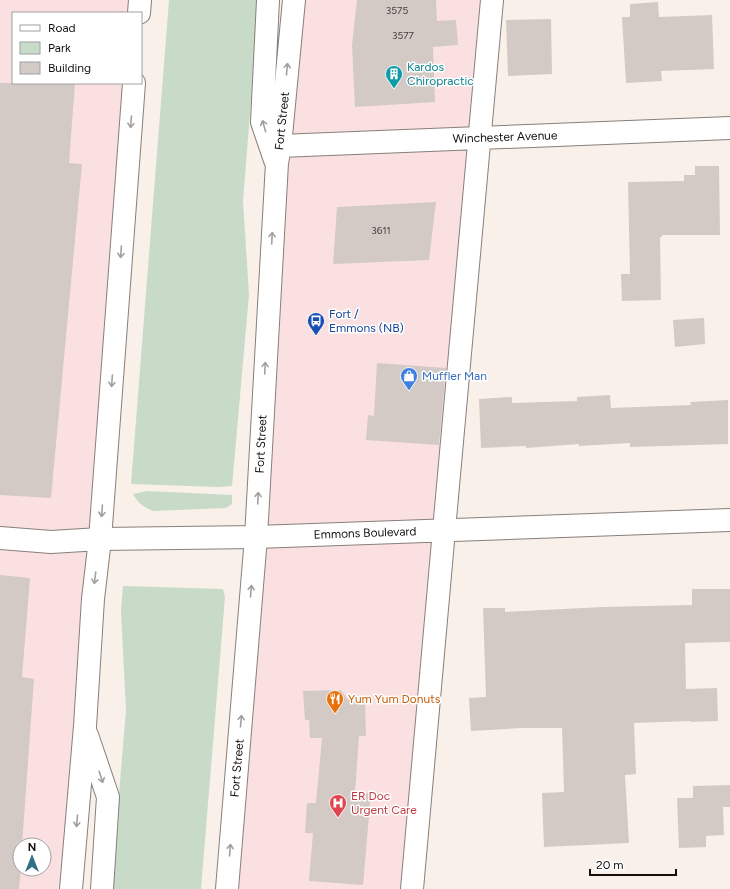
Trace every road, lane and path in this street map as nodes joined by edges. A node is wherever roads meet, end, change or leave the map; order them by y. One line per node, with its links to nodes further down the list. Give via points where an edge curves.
1 (140, 0): 5 (main road)
2 (268, 0): 9 (main road, one-way to 2, via 262,122)
3 (294, 0): 9 (main road, Fort Street, one-way to 3)
4 (492, 0): 8 (main road)
5 (139, 12)
6 (134, 84): 14 (main road, one-way to 14)
7 (730, 128): 8 (main road, Winchester Avenue)
8 (480, 137): 9 (main road, Winchester Avenue); 11 (main road)
9 (278, 155): 12 (main road, Fort Street, one-way to 9)
10 (730, 520): 11 (main road, Emmons Boulevard)
11 (444, 530): 12 (main road, Emmons Boulevard); 19 (main road)
12 (256, 537): 14 (main road, Emmons Boulevard); 18 (main road, Fort Street, one-way to 12)
13 (0, 538): 14 (main road, Emmons Boulevard, via 51,542)
14 (100, 539): 15 (main road, one-way to 15, via 93,598)
15 (85, 726): 16 (main road, one-way to 16); 17 (main road, one-way to 17, via 108,796)
16 (71, 889)
17 (102, 889)
18 (227, 889)
19 (412, 889)

